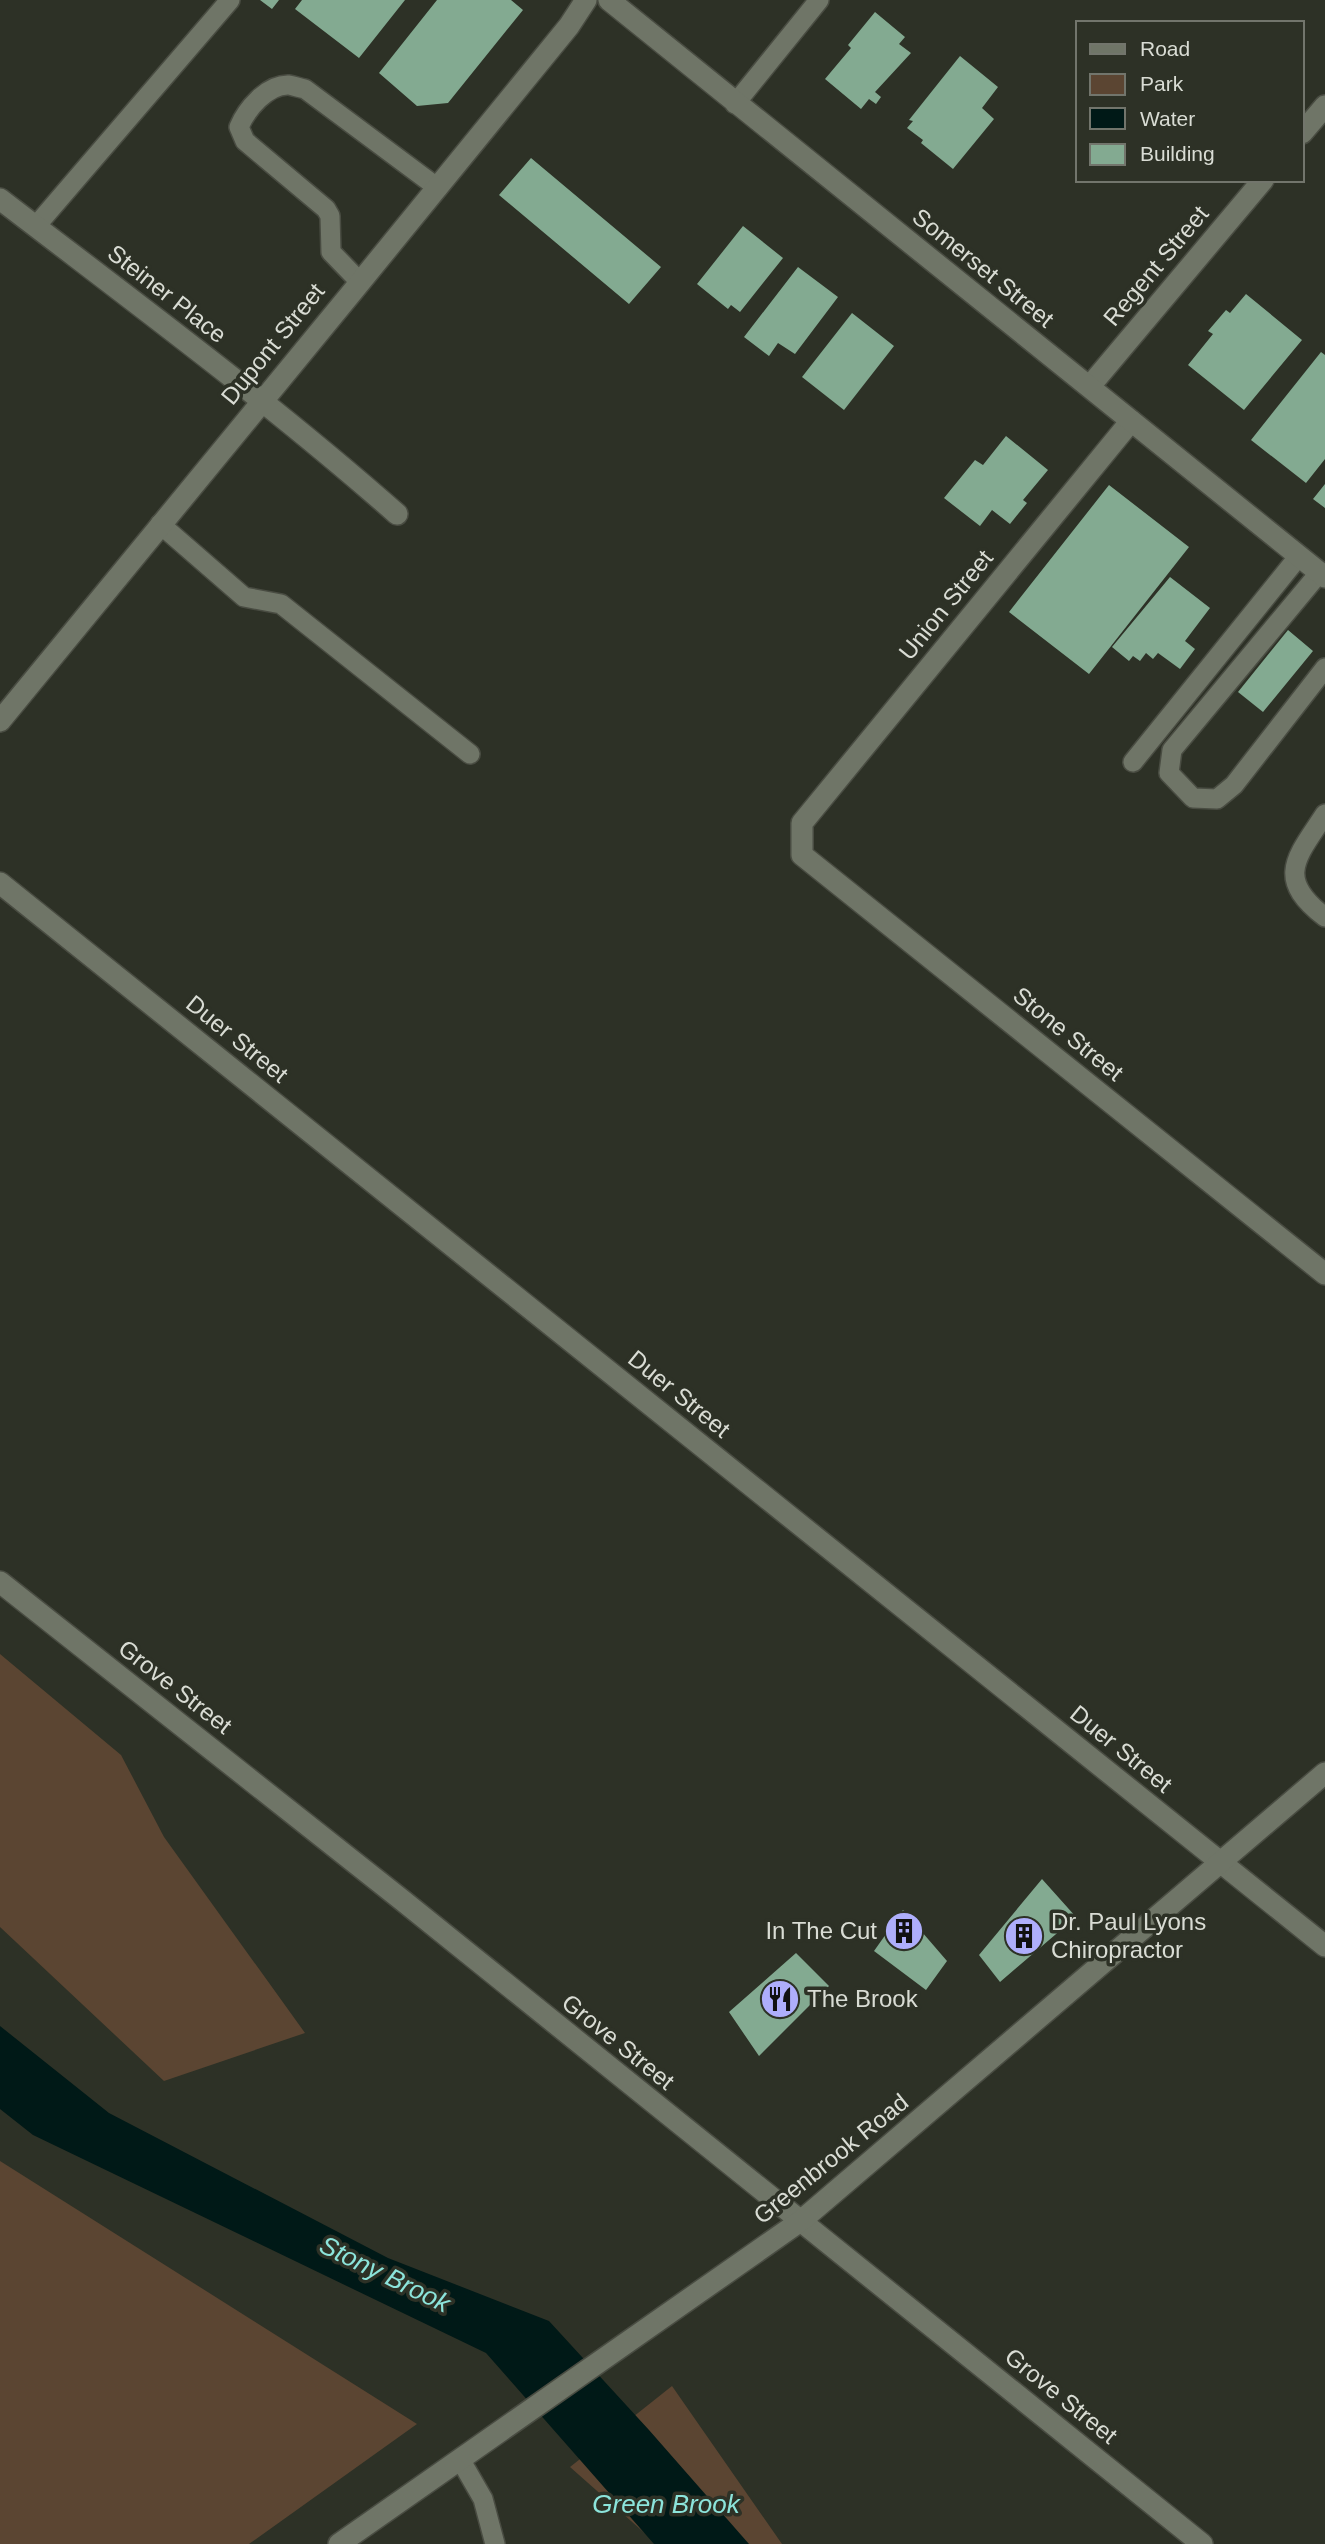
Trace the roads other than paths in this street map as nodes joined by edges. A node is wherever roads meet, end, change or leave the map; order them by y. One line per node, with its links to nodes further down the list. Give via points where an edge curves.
1 (230, 0): 11 (lane)
2 (586, 0): 9 (street, Dupont Street)
3 (609, 0): 5 (street, Somerset Street)
4 (819, 0): 5 (lane)
5 (735, 104): 13 (street, Somerset Street)
6 (1325, 106): 7 (street)
7 (1304, 131)
8 (1261, 182): 13 (street, Regent Street)
9 (438, 188): 12 (street, Dupont Street); 12 (lane, via 305,89 272,88 244,114 239,127 244,141 326,209 331,252)
10 (0, 199): 11 (street, Steiner Place)
11 (36, 226): 14 (street, Steiner Place)
12 (359, 281): 14 (street, Dupont Street)
13 (1090, 386): 15 (street, Somerset Street)
14 (261, 400): 16 (street, Steiner Place); 17 (street, Dupont Street)
15 (1131, 421): 18 (street, Somerset Street); 25 (street, Union Street)
16 (397, 514)
17 (160, 524): 21 (street, Dupont Street); 22 (lane, via 244,597 281,604)
18 (1298, 556): 19 (street, Somerset Street); 23 (lane)
19 (1322, 574): 20 (lane, via 1172,750 1169,773 1193,798 1217,800 1234,785)
20 (1325, 668)
21 (0, 721)
22 (470, 754)
23 (1133, 762)
24 (1325, 814): 27 (lane, via 1297,855 1294,876 1301,893)
25 (802, 823): 28 (street, Stone Street, via 802,855)
26 (0, 883): 31 (street, Duer Street)
27 (1325, 917)
28 (1325, 1274)
29 (0, 1582): 33 (street, Grove Street)
30 (1325, 1773): 31 (street, Greenbrook Road)
31 (1221, 1863): 32 (street, Duer Street); 33 (street, Greenbrook Road)
32 (1325, 1946)
33 (802, 2221): 34 (street, Greenbrook Road); 37 (street, Grove Street)
34 (460, 2459): 35 (street, Greenbrook Road); 36 (lane, via 483,2499)
35 (339, 2544)
36 (495, 2544)
37 (1202, 2544)

